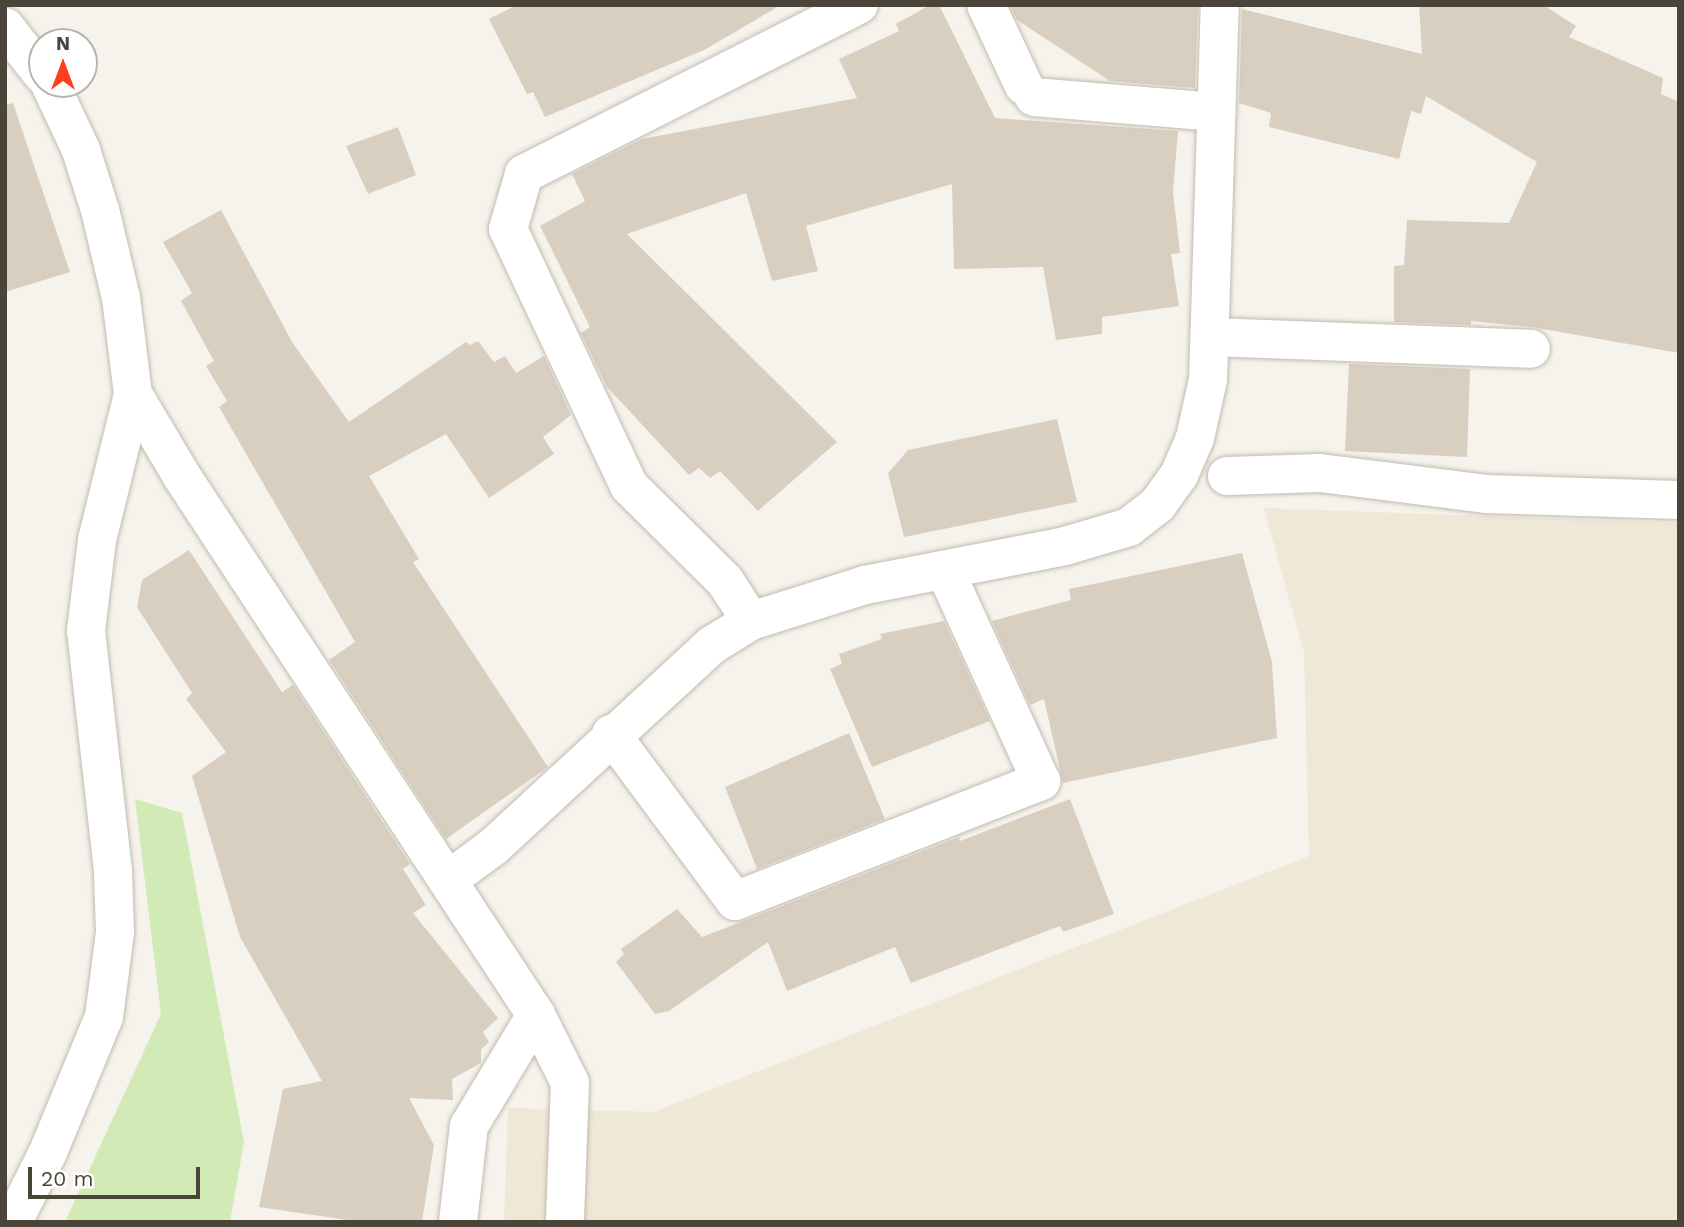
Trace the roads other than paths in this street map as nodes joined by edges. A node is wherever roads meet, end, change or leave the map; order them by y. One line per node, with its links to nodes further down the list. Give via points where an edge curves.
1 (859, 5): 14 (street, via 524,174 508,229 629,486 725,580)
2 (986, 5): 7 (street, via 1029,91)
3 (1220, 5): 7 (street)
4 (5, 27): 5 (street)
5 (28, 56)
6 (57, 98): 10 (street, via 81,150 100,210 121,298)
7 (1216, 112): 8 (street)
8 (1210, 337): 9 (street); 13 (street, via 1208,380 1195,438 1179,475 1158,504 1129,527 1065,546)
9 (1531, 349)
10 (133, 394): 16 (street, via 181,475); 18 (street, via 97,540 86,631 113,871 115,932 104,1017 48,1152)
11 (1227, 476): 12 (street, via 1320,473 1486,494)
12 (1679, 500)
13 (945, 570): 14 (street, via 865,585); 15 (street, via 1041,780 735,901)
14 (751, 621): 15 (street, via 712,645)
15 (611, 734): 16 (street, via 492,847)
16 (448, 880): 17 (street)
17 (536, 1015): 19 (street, via 469,1126); 20 (street, via 570,1083)
18 (13, 1222)
19 (458, 1222)
20 (565, 1222)

